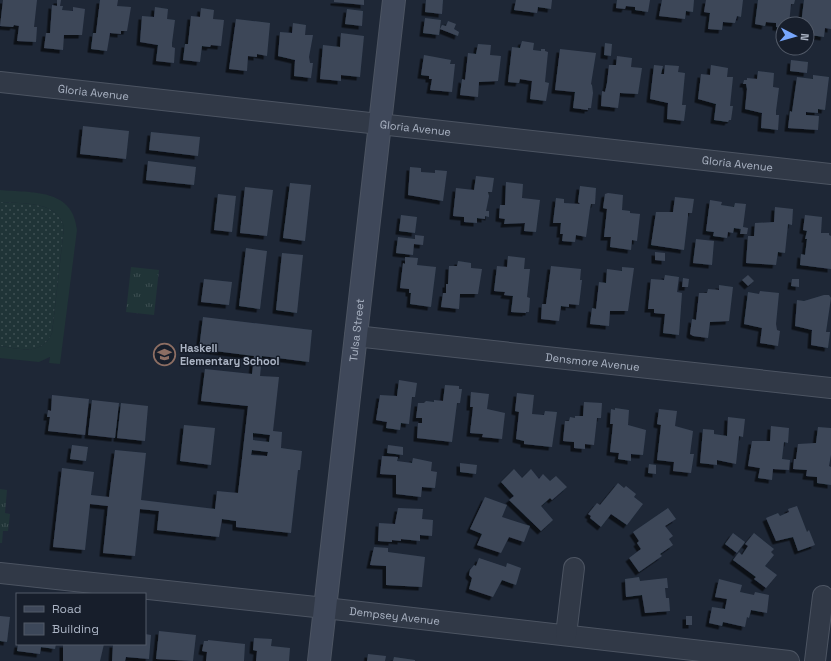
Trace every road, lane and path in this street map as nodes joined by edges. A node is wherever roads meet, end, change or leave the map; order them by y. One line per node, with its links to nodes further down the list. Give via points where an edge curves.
1 (394, 0): 3 (street, Tulsa Street)
2 (0, 82): 3 (street, Gloria Avenue)
3 (380, 124): 4 (street, Gloria Avenue); 5 (street, Tulsa Street)
4 (831, 174)
5 (355, 336): 6 (street, Densmore Avenue); 10 (street, Tulsa Street)
6 (831, 388)
7 (574, 568): 11 (street)
8 (0, 573): 10 (street, Dempsey Avenue)
9 (823, 596): 14 (street)
10 (325, 608): 11 (street, Dempsey Avenue); 12 (street, Tulsa Street)
11 (566, 636): 13 (street, Dempsey Avenue)
12 (319, 661)
13 (789, 661)
14 (815, 661)

